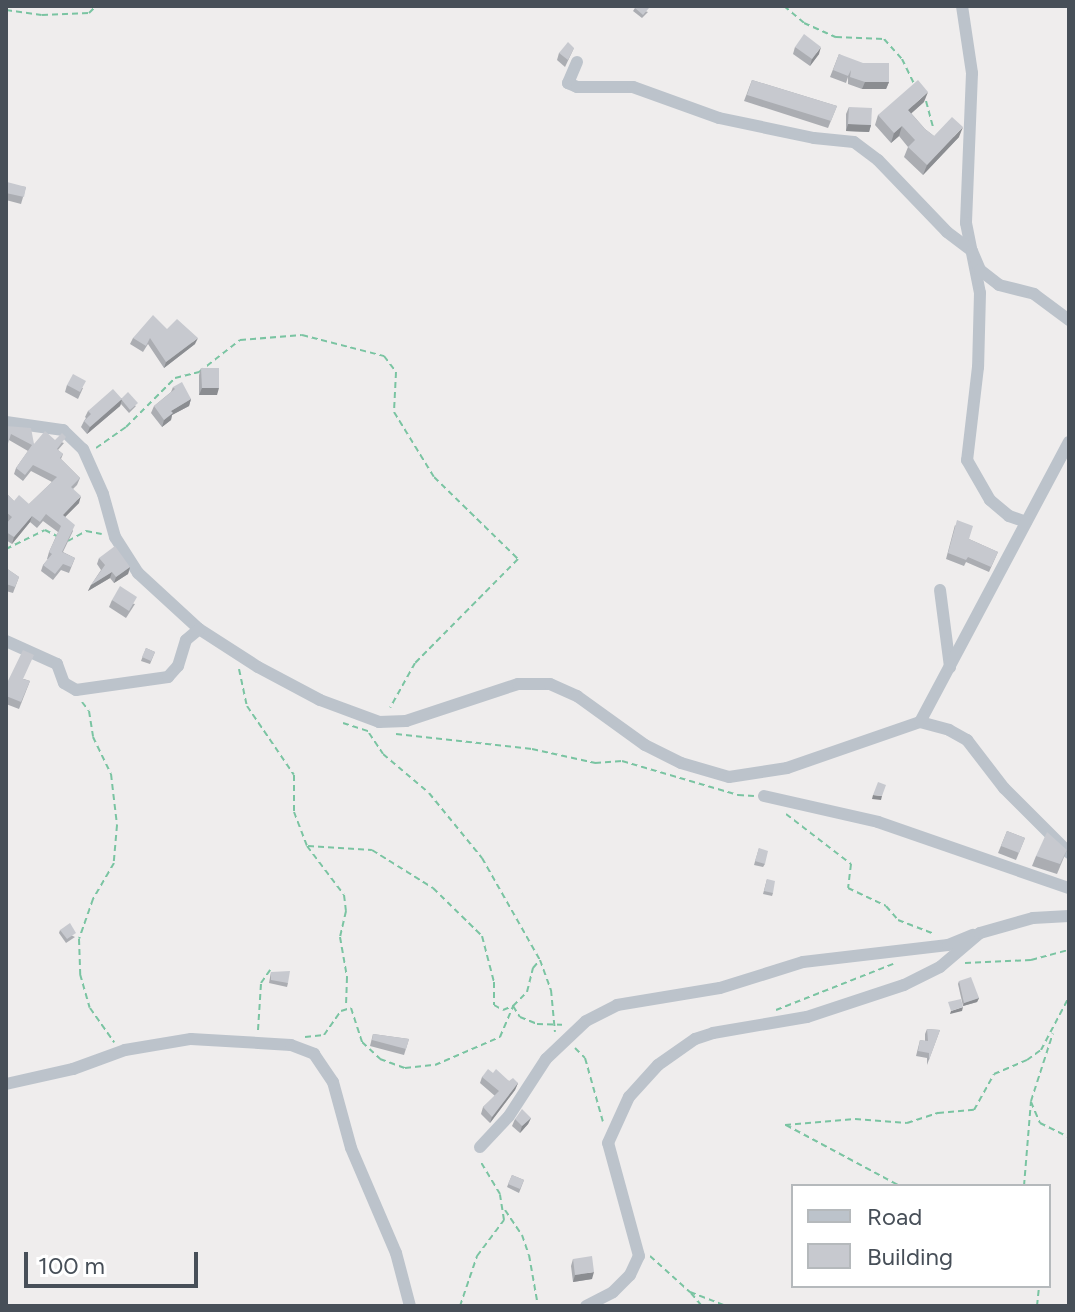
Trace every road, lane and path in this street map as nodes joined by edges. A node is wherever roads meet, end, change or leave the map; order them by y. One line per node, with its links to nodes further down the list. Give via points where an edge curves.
1 (96, 6): 4 (path, via 89,13)
2 (784, 6): 6 (path, via 804,23 836,37 884,39 929,106)
3 (962, 6): 7 (street, via 972,73 966,223)
4 (6, 10)
5 (577, 62): 7 (street, via 568,83 577,87 633,87 719,118 854,142)
6 (933, 127)
7 (972, 251): 8 (street, via 980,270 999,285 1034,294); 12 (street, via 980,293 967,460 990,500)
8 (1069, 320)
9 (6, 422): 11 (street, via 63,430)
10 (1069, 442): 12 (street)
11 (83, 449): 13 (street); 22 (path, via 107,443 175,378 199,372 240,340 302,335 384,356 396,372 394,412 434,477 518,559 415,663)
12 (1026, 522): 19 (street)
13 (115, 537): 14 (path, via 86,531 69,542 45,530); 16 (street, via 138,573)
14 (6, 549)
15 (940, 590): 19 (street)
16 (199, 629): 18 (street); 20 (street, via 186,640 178,666 168,677)
17 (6, 641): 20 (street, via 57,664 64,683)
18 (226, 645): 22 (street, via 320,700); 26 (path, via 237,662 247,706 294,775 294,812)
19 (950, 667): 23 (street)
20 (76, 690): 47 (path, via 111,774 117,825 114,863 93,899 79,939 80,974 90,1008 107,1036)
21 (340, 718): 24 (path, via 345,726)
22 (379, 722): 23 (street, via 425,718 518,684 550,684 577,696 645,745 681,763 729,777 787,768)
23 (920, 722): 27 (street, via 967,740 1004,788)
24 (368, 732): 25 (path, via 532,749 595,763 622,761 738,795); 33 (path, via 383,754 429,793 463,832)
25 (764, 796): 28 (street, via 878,822); 31 (path, via 851,864 848,888)
26 (307, 846): 38 (path, via 372,850 433,888 482,936 494,1005 503,1010); 39 (path, via 344,895 340,937 347,977)
27 (1069, 853)
28 (1069, 888)
29 (1069, 916): 30 (street, via 1033,918)
30 (980, 933): 31 (street); 51 (street, via 940,967 904,985 807,1017 695,1039 642,1081)
31 (948, 945): 46 (street, via 803,962 720,988 617,1005 586,1021)
32 (1069, 950): 35 (path, via 1031,960)
33 (540, 960): 38 (path, via 527,992); 42 (path, via 551,990)
34 (903, 961): 40 (path)
35 (964, 963)
36 (270, 970): 45 (path, via 261,983)
37 (1069, 997): 43 (path)
38 (513, 1006): 39 (path, via 509,1024 488,1044 435,1065 405,1068 380,1059 362,1042 351,1008); 42 (path, via 527,1021)
39 (345, 1007): 44 (path, via 324,1035)
40 (770, 1012)
41 (566, 1025): 42 (path)
42 (553, 1026): 46 (path)
43 (1055, 1028): 49 (path); 53 (path, via 1041,1050 994,1074 974,1110 964,1114 938,1113 907,1123 855,1119 785,1125)
44 (300, 1037)
45 (257, 1044): 47 (street, via 191,1039); 58 (street, via 291,1045 314,1054 333,1082 351,1148 396,1253)
46 (561, 1046): 51 (path, via 575,1048 585,1058); 52 (street)
47 (125, 1050): 48 (street)
48 (6, 1084)
49 (1031, 1101): 50 (path, via 1040,1123); 54 (path)
50 (1069, 1137)
51 (608, 1143): 56 (street)
52 (480, 1147): 55 (path, via 481,1168)
53 (896, 1184)
54 (1024, 1184)
55 (504, 1209): 59 (path, via 504,1220 477,1256); 60 (path, via 522,1235)
56 (636, 1240): 57 (path); 61 (street, via 639,1256 630,1275 613,1292)
57 (690, 1292): 62 (path); 63 (path)
58 (410, 1306)
59 (460, 1306)
60 (538, 1306)
61 (586, 1306)
62 (702, 1306)
63 (727, 1306)

